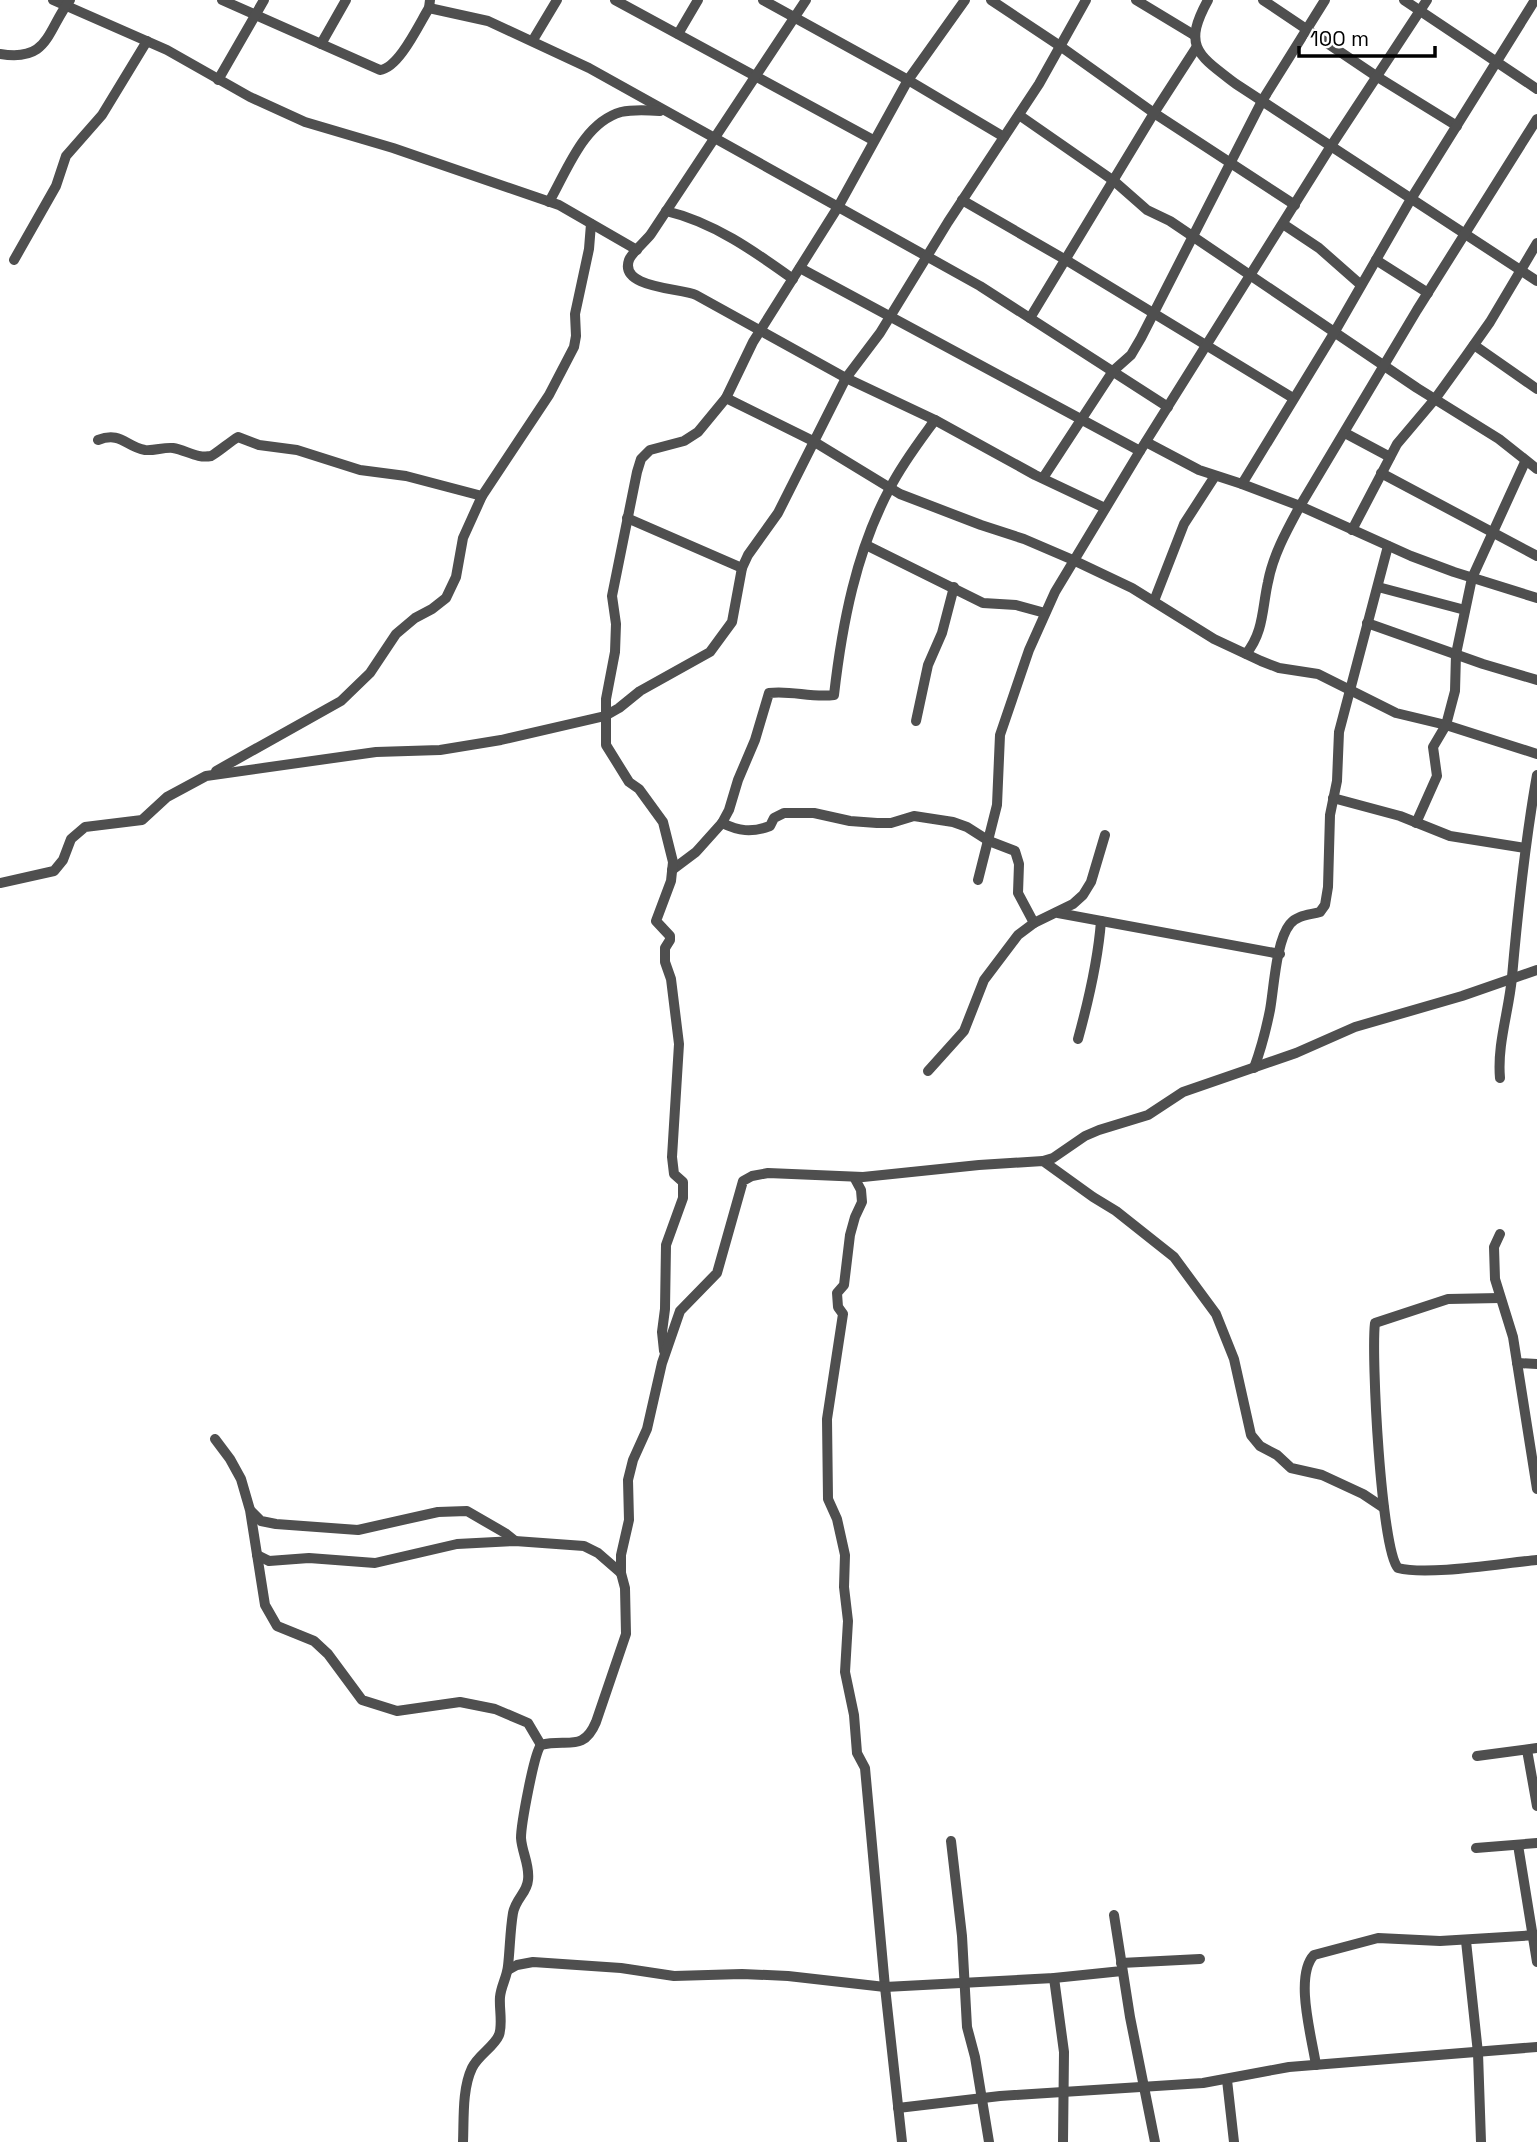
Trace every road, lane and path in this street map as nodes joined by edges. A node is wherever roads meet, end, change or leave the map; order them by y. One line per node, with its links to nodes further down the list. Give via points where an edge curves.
1 (53, 0): 20 (street)
2 (222, 0): 23 (street)
3 (264, 0): 23 (street)
4 (345, 0): 30 (street)
5 (557, 0): 28 (street)
6 (615, 0): 26 (street)
7 (698, 0): 26 (street)
8 (764, 0): 24 (street)
9 (806, 0): 24 (street)
10 (965, 0): 38 (street)
11 (991, 0): 31 (street)
12 (1086, 0): 31 (street)
13 (1136, 0): 27 (street)
14 (1209, 0): 27 (street)
15 (1263, 0): 25 (street)
16 (1325, 0): 25 (street)
17 (1404, 0): 22 (street)
18 (1427, 0): 22 (street)
19 (1535, 0): 34 (street)
20 (68, 3): 29 (street); 33 (street, via 44,43 31,54)
21 (429, 4): 28 (street, via 488,20); 30 (street, via 388,69 375,68)
22 (1420, 11): 34 (street); 36 (street)
23 (256, 15): 30 (street); 37 (street)
24 (795, 17): 35 (street); 38 (street)
25 (1307, 29): 36 (street); 40 (street)
26 (678, 34): 35 (street)
27 (1194, 35): 32 (street)
28 (533, 40): 41 (street)
29 (147, 41): 37 (street); 65 (street, via 102,115 66,156 56,186)
30 (321, 44)
31 (1060, 46): 42 (street); 43 (street)
32 (1196, 48): 40 (street, via 1212,66); 42 (street)
33 (0, 54)
34 (1497, 63): 39 (street); 45 (street)
35 (756, 75): 47 (street); 48 (street)
36 (1376, 76): 45 (street); 49 (street)
37 (218, 80): 54 (street, via 305,122)
38 (908, 80): 46 (street); 48 (street)
39 (1537, 89)
40 (1262, 101): 49 (street); 50 (street)
41 (664, 111): 47 (street); 54 (street, via 636,109 603,121 579,148)
42 (1154, 113): 50 (street); 51 (street)
43 (1019, 114): 46 (street); 51 (street)
44 (1537, 118): 60 (street)
45 (1457, 126): 52 (street)
46 (1004, 137): 53 (street)
47 (713, 138): 56 (street); 57 (street)
48 (873, 140): 56 (street)
49 (1331, 146): 52 (street); 55 (street)
50 (1230, 162): 55 (street); 61 (street)
51 (1114, 181): 61 (street, via 1147,210); 66 (street)
52 (1411, 199): 60 (street); 67 (street)
53 (962, 200): 64 (street); 66 (street)
54 (549, 202): 58 (street)
55 (1295, 205): 59 (street)
56 (838, 207): 64 (street); 68 (street)
57 (666, 211): 63 (street); 71 (street, via 743,244)
58 (591, 224): 63 (street); 104 (street, via 575,314 574,347 549,395)
59 (1283, 224): 70 (street); 73 (street)
60 (1465, 234): 69 (street); 74 (street)
61 (1192, 237): 70 (street); 75 (street)
62 (1537, 243): 69 (street)
63 (637, 250): 78 (street, via 628,262 636,279 685,290)
64 (926, 257): 76 (street); 77 (street)
65 (14, 260)
66 (1066, 260): 75 (street); 77 (street)
67 (1376, 260): 73 (street); 74 (street)
68 (800, 268): 71 (street); 76 (street)
69 (1520, 271): 72 (street); 80 (street)
70 (1250, 275): 79 (street); 81 (street)
71 (793, 279): 78 (street)
72 (1537, 281)
73 (1361, 285): 79 (street)
74 (1428, 293): 82 (street)
75 (1152, 313): 81 (street); 83 (street, via 1131,355)
76 (889, 318): 84 (street); 90 (street)
77 (1030, 318): 83 (street)
78 (760, 331): 84 (street); 86 (street)
79 (1334, 333): 82 (street); 87 (street)
80 (1474, 345): 85 (street); 88 (street)
81 (1206, 346): 87 (street); 89 (street)
82 (1383, 366): 88 (street); 92 (street)
83 (1112, 371): 89 (street); 90 (street)
84 (846, 379): 91 (street); 94 (street)
85 (1537, 389)
86 (726, 398): 94 (street); 107 (street, via 698,432 684,441 650,450 641,459)
87 (1293, 398): 102 (street)
88 (1436, 399): 96 (street); 97 (street, via 1499,439)
89 (1168, 407): 95 (street)
90 (1080, 419): 95 (street); 101 (street)
91 (935, 420): 101 (street); 103 (street)
92 (1345, 433): 96 (street); 105 (street)
93 (98, 440): 104 (street, via 119,437 143,450 172,448 201,457 214,455 238,437)
94 (813, 441): 103 (street); 114 (street, via 778,513)
95 (1143, 447): 100 (street); 106 (street)
96 (1390, 457): 99 (street)
97 (1525, 462): 98 (street); 109 (street)
98 (1537, 469)
99 (1381, 473): 108 (street); 109 (street)
100 (1215, 476): 102 (street); 119 (street, via 1184,524)
101 (1043, 478): 106 (street)
102 (1242, 484): 105 (street)
103 (890, 488): 110 (street); 113 (street)
104 (482, 496): 132 (street, via 463,538 456,577 446,598 396,634 370,673 341,701)
105 (1300, 506): 108 (street); 123 (street, via 1284,534 1268,582 1262,622)
106 (1105, 508): 113 (street)
107 (627, 518): 114 (street); 127 (street, via 612,596 615,652)
108 (1352, 530): 111 (street)
109 (1492, 533): 112 (street); 115 (street)
110 (866, 545): 116 (street); 134 (street, via 840,644 834,695 769,693)
111 (1388, 546): 115 (street); 117 (street)
112 (1537, 556)
113 (1073, 560): 119 (street); 121 (street)
114 (741, 568): 127 (street, via 732,622 710,652)
115 (1472, 578): 118 (street); 120 (street)
116 (954, 587): 121 (street, via 984,603); 128 (street, via 928,665)
117 (1378, 587): 120 (street); 122 (street)
118 (1537, 598)
119 (1154, 601): 123 (street)
120 (1465, 610): 124 (street)
121 (1045, 613): 137 (street, via 1000,735 997,804)
122 (1367, 623): 124 (street); 126 (street)
123 (1246, 654): 126 (street, via 1279,668 1318,674)
124 (1456, 654): 125 (street); 129 (street, via 1455,691)
125 (1537, 680)
126 (1350, 690): 129 (street, via 1395,713); 133 (street, via 1339,732)
127 (605, 716): 132 (street, via 440,750 376,752); 139 (street, via 606,745 616,764 663,822)
128 (916, 721)
129 (1446, 725): 130 (street); 135 (street, via 1433,747 1437,776)
130 (1537, 754)
131 (1537, 775): 138 (street)
132 (206, 776): 141 (street, via 167,797 142,820 85,827 71,839 64,860 54,871)
133 (1334, 798): 135 (street); 145 (street, via 1325,905 1320,912 1290,924)
134 (722, 823): 137 (street, via 749,831 769,826 784,813 877,823 914,816 953,822); 139 (street)
135 (1416, 823): 138 (street, via 1450,836)
136 (1105, 835): 142 (street, via 1091,882 1083,895)
137 (989, 841): 140 (street); 144 (street, via 1018,856 1018,893)
138 (1525, 848): 147 (street)
139 (672, 870): 156 (street, via 656,921 670,936 665,962 679,1044 672,1157 674,1174 683,1182 683,1198 666,1245)
140 (978, 880)
141 (0, 883)
142 (1058, 913): 143 (street); 144 (street)
143 (1101, 921): 145 (street); 148 (street, via 1099,951)
144 (1034, 923): 150 (street, via 992,965 964,1031)
145 (1280, 954): 149 (street)
146 (1537, 970): 147 (street)
147 (1512, 979): 149 (street, via 1355,1027); 151 (street)
148 (1078, 1039)
149 (1254, 1068): 152 (street, via 1183,1092 1148,1115 1092,1133)
150 (928, 1071)
151 (1500, 1078)
152 (1043, 1161): 153 (street); 161 (street, via 1174,1256 1216,1314 1234,1359 1251,1435 1260,1446 1291,1468 1322,1475)
153 (854, 1177): 156 (street, via 768,1173 743,1181 717,1272 680,1311); 184 (street, via 862,1202 850,1235 844,1285 837,1293 843,1314 827,1419 828,1499 845,1555 845,1672 857,1753 865,1768)
154 (1500, 1234): 155 (street, via 1493,1263)
155 (1500, 1298): 157 (street); 161 (street, via 1448,1299 1375,1323)
156 (664, 1356): 166 (street, via 647,1429 628,1480 629,1521)
157 (1517, 1363): 158 (street); 160 (street)
158 (1537, 1364)
159 (215, 1438): 162 (street, via 241,1479)
160 (1537, 1489)
161 (1384, 1508): 165 (street, via 1398,1568)
162 (250, 1510): 163 (street, via 261,1521 276,1524 358,1530 438,1512 467,1511); 164 (street)
163 (514, 1541): 164 (street, via 457,1544 375,1563 309,1558 269,1562); 166 (street, via 584,1546)
164 (257, 1555): 167 (street, via 265,1605 277,1626 314,1641 362,1700 397,1711 460,1702 495,1709 528,1723)
165 (1537, 1560)
166 (621, 1573): 167 (street, via 626,1634 590,1735 577,1743)
167 (541, 1745): 181 (street, via 524,1807 521,1838 528,1883 514,1910)
168 (1532, 1749): 169 (street); 170 (street)
169 (1477, 1756)
170 (1537, 1807)
171 (951, 1842): 183 (street)
172 (1537, 1843): 173 (street)
173 (1518, 1845): 174 (street); 176 (street)
174 (1476, 1848)
175 (1114, 1915): 180 (street)
176 (1535, 1935): 177 (street); 179 (street)
177 (1466, 1941): 186 (street); 187 (street, via 1378,1938 1314,1955 1305,1970 1305,1998)
178 (1200, 1959): 180 (street)
179 (1537, 1962)
180 (1122, 1967): 182 (street); 189 (street)
181 (508, 1970): 184 (street, via 533,1962 674,1976 788,1976); 193 (street, via 500,1996 499,2034 472,2068)
182 (1054, 1978): 183 (street); 190 (street)
183 (965, 1983): 184 (street); 191 (street, via 967,2027)
184 (885, 1987): 192 (street)
185 (1537, 2047): 186 (street)
186 (1478, 2053): 187 (street); 199 (street)
187 (1316, 2065): 188 (street)
188 (1227, 2080): 189 (street); 198 (street)
189 (1144, 2087): 190 (street); 197 (street)
190 (1064, 2092): 191 (street); 196 (street)
191 (981, 2098): 192 (street); 195 (street)
192 (898, 2108): 194 (street)
193 (463, 2142)
194 (902, 2142)
195 (989, 2142)
196 (1063, 2142)
197 (1155, 2142)
198 (1234, 2142)
199 (1481, 2142)

